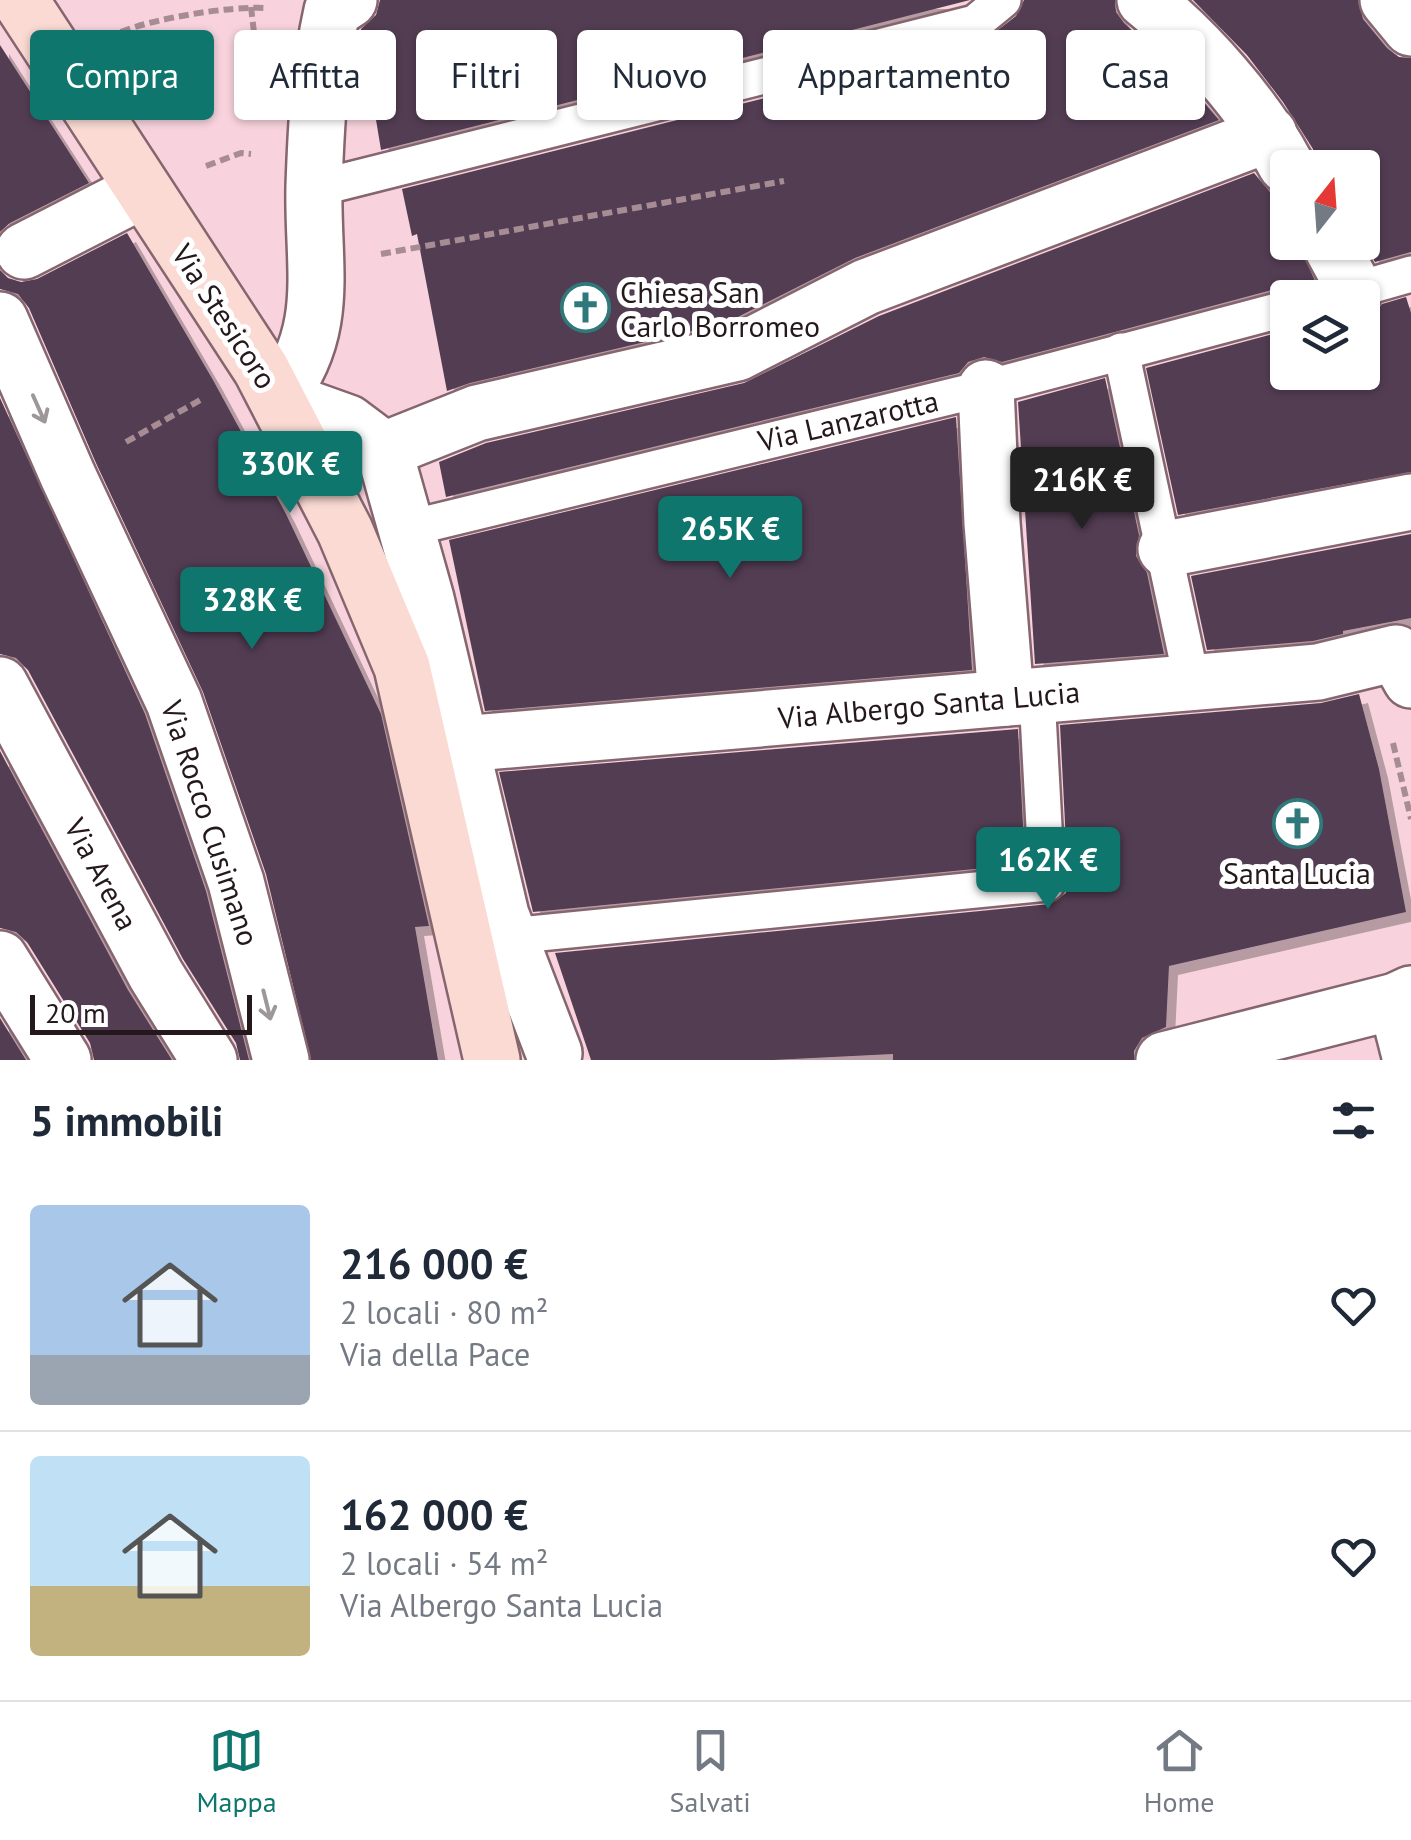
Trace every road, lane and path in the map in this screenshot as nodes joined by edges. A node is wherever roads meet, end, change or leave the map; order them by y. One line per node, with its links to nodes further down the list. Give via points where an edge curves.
1 (20, 0): 16 (street, Via Stesicoro)
2 (1003, 0): 15 (lane, via 975,24)
3 (1146, 0): 10 (street, via 1238,94)
4 (1388, 0): 8 (street)
5 (341, 6): 6 (path); 15 (street, via 320,64)
6 (251, 7): 7 (path); 9 (path)
7 (131, 28)
8 (1411, 28)
9 (253, 30)
10 (1277, 150)
11 (241, 153): 13 (path)
12 (1270, 154): 26 (street, via 866,287 736,353 477,412)
13 (214, 162)
14 (784, 180): 18 (path)
15 (314, 189): 18 (street)
16 (143, 190): 17 (street); 25 (street, Via Stesicoro)
17 (24, 251)
18 (316, 266): 25 (street, via 315,320 298,372)
19 (1411, 274): 20 (lane)
20 (1380, 283)
21 (1270, 313): 23 (lane, Via Lanzarotta)
22 (0, 320): 44 (street, Via Rocco Cusimano, one-way to 44, via 174,702 236,882)
23 (1120, 351): 24 (lane, Via Lanzarotta); 29 (lane)
24 (986, 388): 28 (lane, Via Lanzarotta); 33 (street, via 992,523)
25 (278, 398): 26 (street, via 348,422); 45 (street, Via Stesicoro, via 345,531 402,668)
26 (384, 450): 28 (street)
27 (1411, 502): 29 (street)
28 (406, 528): 34 (street)
29 (1166, 549): 31 (lane)
30 (1404, 666): 31 (street, Via Albergo Santa Lucia)
31 (1192, 682): 33 (street, Via Albergo Santa Lucia)
32 (0, 684): 43 (street, Via Arena, via 156,975)
33 (1022, 696): 34 (street, Via Albergo Santa Lucia); 37 (lane, via 1047,883)
34 (461, 744): 37 (street)
35 (1398, 760): 36 (path)
36 (1411, 820)
37 (509, 936): 40 (street)
38 (0, 960): 42 (street)
39 (1404, 998): 41 (street); 46 (street)
40 (554, 1053)
41 (1191, 1057)
42 (62, 1060)
43 (209, 1060)
44 (280, 1060)
45 (492, 1060)
46 (1411, 1060)

